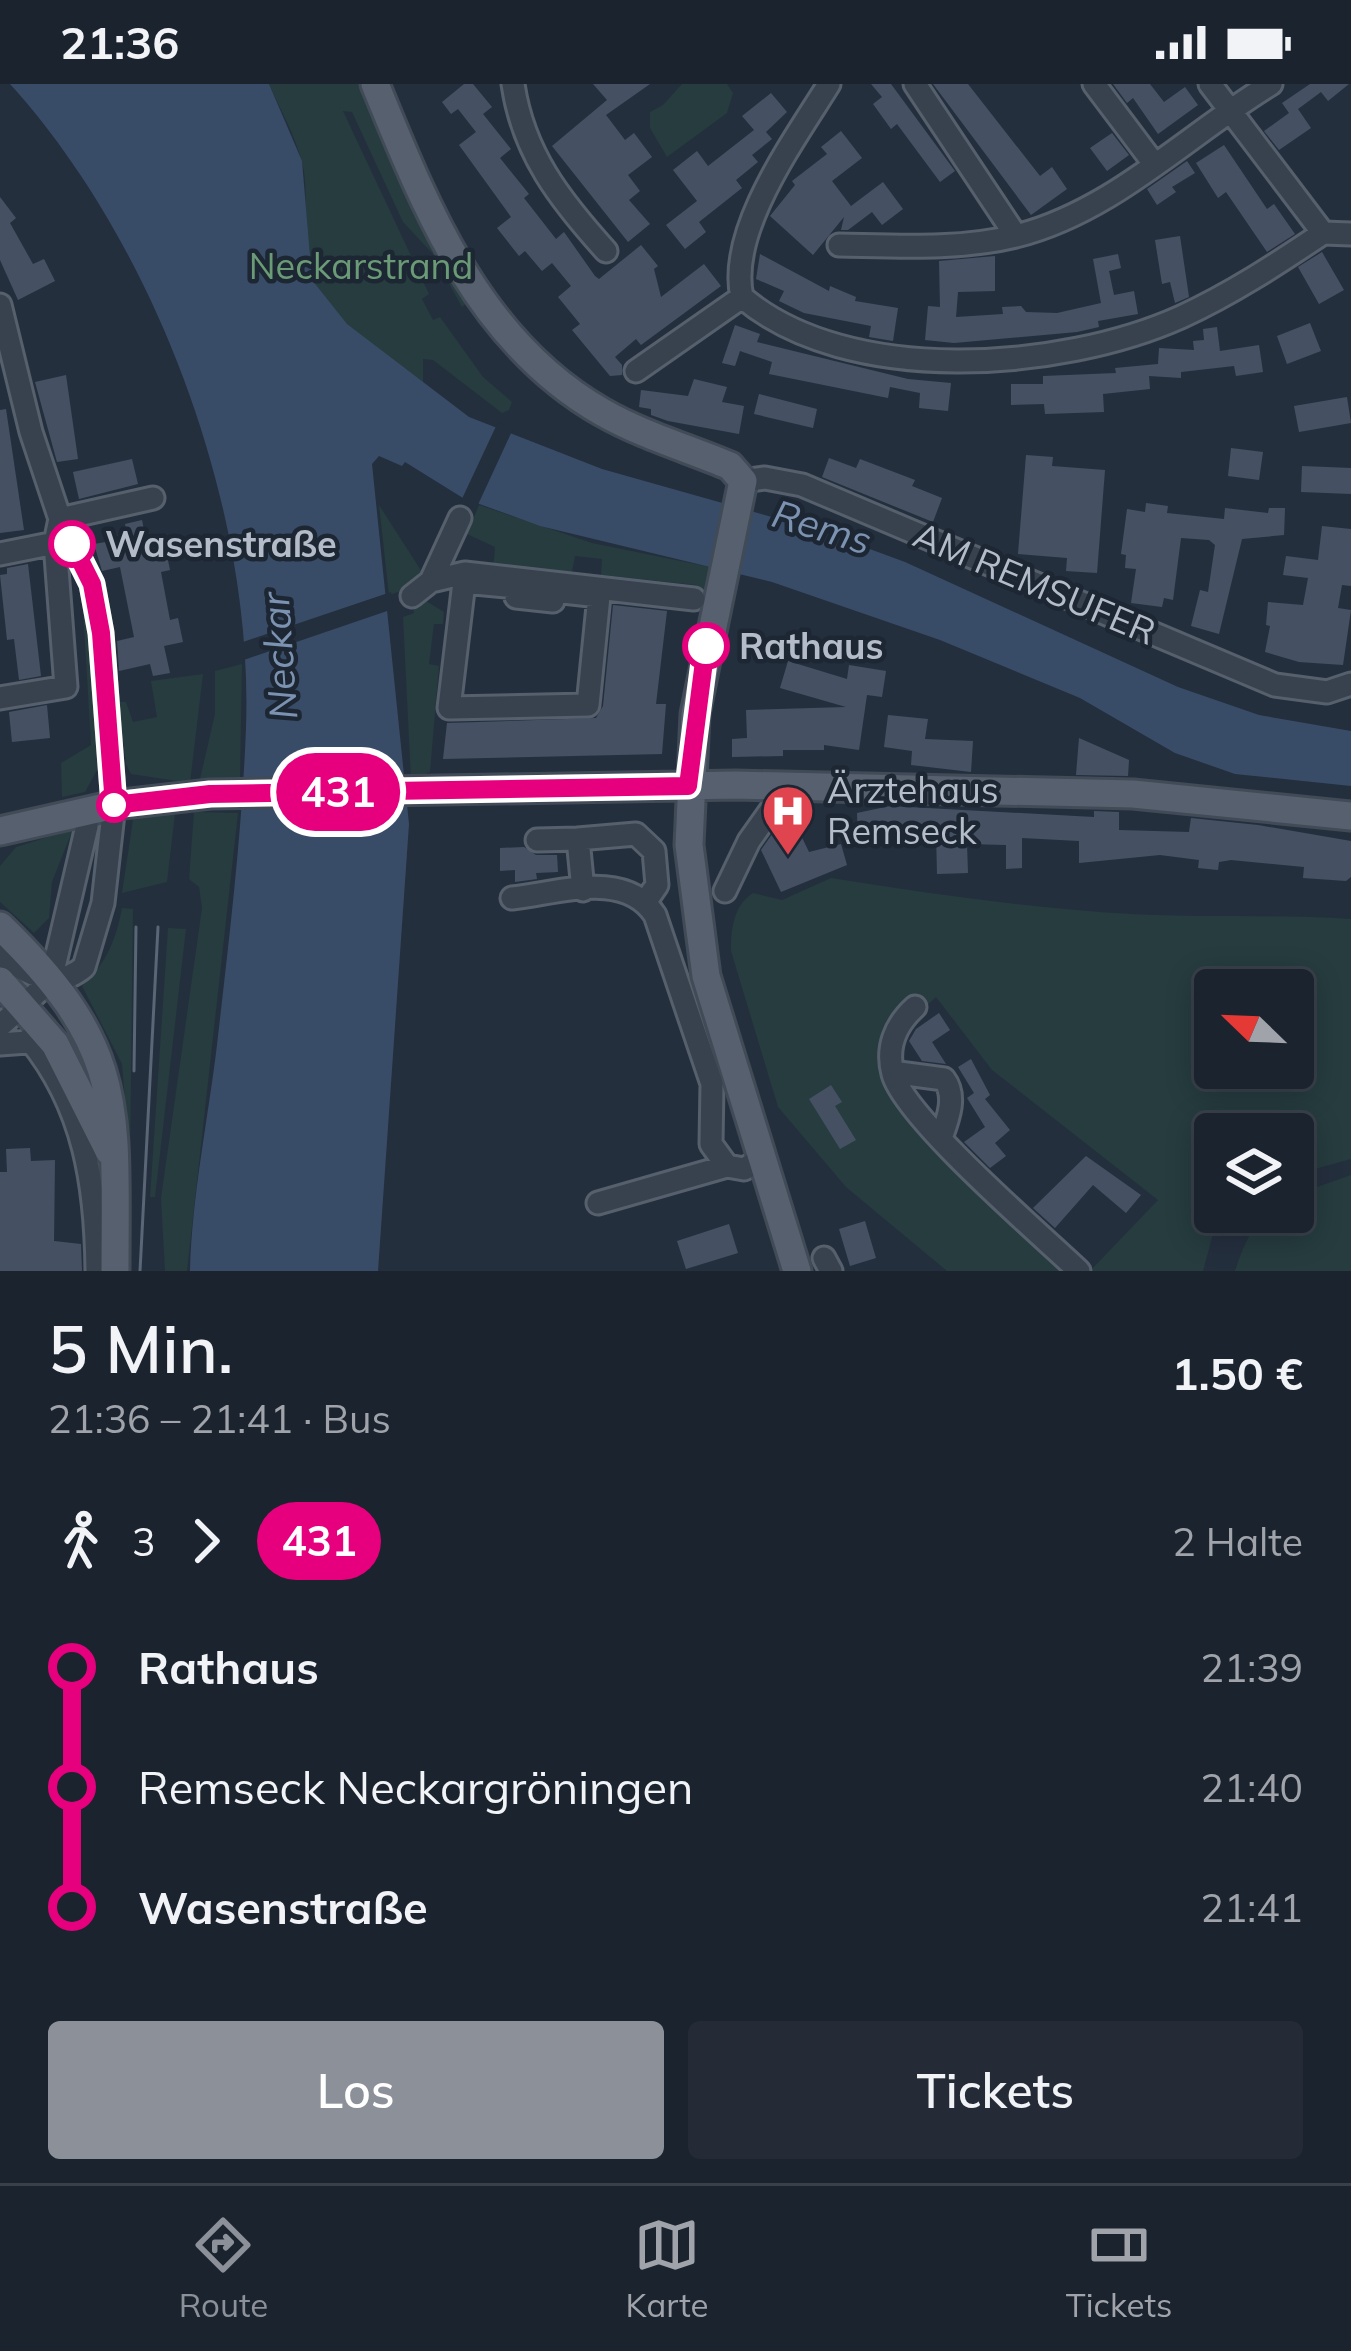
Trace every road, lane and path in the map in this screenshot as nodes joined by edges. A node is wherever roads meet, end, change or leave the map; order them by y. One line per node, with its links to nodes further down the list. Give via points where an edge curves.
1 (375, 84): 18 (main road, via 460,270 513,340 602,412 730,466)
2 (513, 84): 14 (street, via 528,147)
3 (829, 84): 15 (street, via 738,255)
4 (915, 84): 12 (street)
5 (1094, 84): 9 (street)
6 (1210, 84): 8 (street)
7 (1271, 84): 8 (street)
8 (1228, 110): 9 (street); 10 (street)
9 (1155, 164): 12 (street, via 1082,210)
10 (1323, 233): 11 (street); 15 (street, via 1177,319 1032,357 905,357 834,346 768,320)
11 (1351, 234)
12 (1016, 236): 13 (street)
13 (839, 245)
14 (606, 251)
15 (742, 297): 17 (street)
16 (0, 305): 20 (street)
17 (636, 371)
18 (743, 487): 27 (street, AM REMSUFER, via 765,478 802,485 1275,685 1327,692); 30 (main road, via 695,714)
19 (153, 498): 20 (street)
20 (60, 519): 21 (street); 32 (street, via 92,584 101,633)
21 (55, 543): 22 (street); 28 (street, via 66,688)
22 (0, 554)
23 (450, 578): 23 (street, via 464,551 456,528); 24 (street); 25 (street); 29 (street, via 441,701)
24 (584, 591): 26 (street); 29 (street, via 554,591 553,602 516,598 517,587 464,582); 29 (street, via 599,596 588,705 449,708)
25 (412, 596)
26 (694, 599)
27 (1351, 684)
28 (0, 698)
29 (450, 701)
30 (688, 786): 31 (main road); 32 (main road, via 210,794); 52 (main road, via 706,976)
31 (788, 786): 33 (main road, via 1132,794); 38 (street)
32 (100, 807): 34 (main road); 43 (street, via 87,826); 43 (street, via 103,903 84,967)
33 (1351, 816)
34 (6, 836)
35 (537, 839): 36 (street)
36 (578, 839): 37 (street); 40 (street, via 645,838 657,884)
37 (583, 890): 39 (street); 40 (street, via 614,886)
38 (725, 891)
39 (512, 898)
40 (646, 901): 53 (street, via 712,1084 711,1144)
41 (0, 926): 43 (main road)
42 (0, 954): 43 (street, via 30,976)
43 (52, 980): 44 (street); 51 (main road, via 100,1057 112,1098)
44 (10, 997): 46 (street); 47 (main road)
45 (915, 1007): 49 (street, via 894,1036)
46 (0, 1027)
47 (42, 1042): 48 (street); 51 (main road); 55 (street, via 84,1142 97,1204)
48 (0, 1043)
49 (894, 1077): 50 (street); 50 (street, via 944,1079 951,1103)
50 (941, 1138): 58 (street)
51 (113, 1160): 56 (main road)
52 (760, 1160): 53 (street); 57 (main road)
53 (727, 1166): 54 (street)
54 (598, 1203)
55 (97, 1271)
56 (116, 1271)
57 (797, 1271)
58 (1079, 1271)

